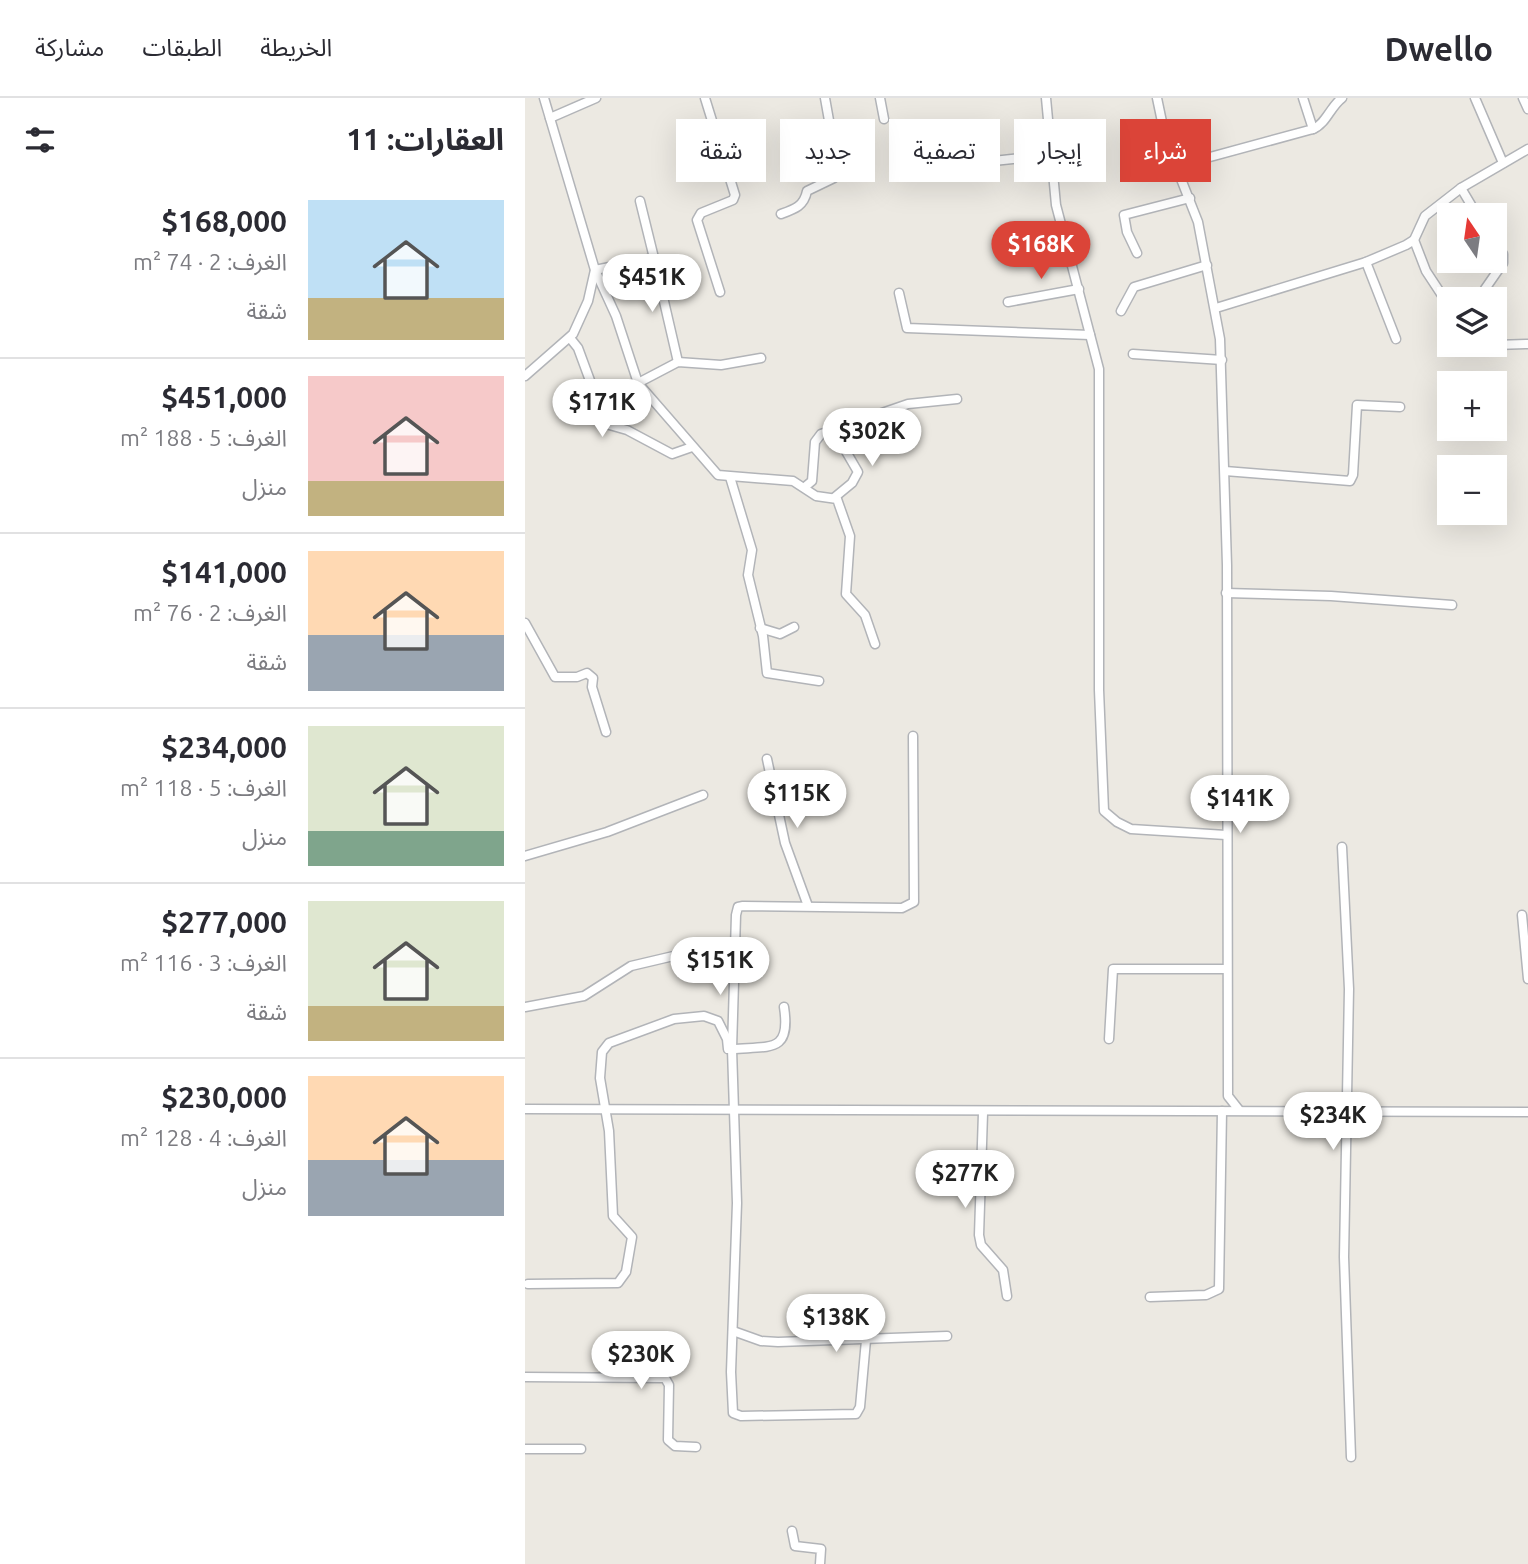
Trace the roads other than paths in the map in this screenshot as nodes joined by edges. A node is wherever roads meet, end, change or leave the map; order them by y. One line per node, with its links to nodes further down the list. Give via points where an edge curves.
1 (544, 98): 13 (street)
2 (596, 98): 13 (street)
3 (705, 98): 36 (street, via 735,195 726,205 698,216)
4 (825, 98): 27 (street, via 838,171 834,178 807,191 797,208)
5 (880, 98): 16 (street)
6 (1046, 98): 14 (street)
7 (1157, 98): 15 (street)
8 (1303, 98): 17 (street)
9 (1342, 98): 17 (street)
10 (1475, 98): 20 (street)
11 (1523, 98): 12 (street)
12 (1528, 109)
13 (550, 118): 33 (street)
14 (1047, 119)
15 (1161, 119)
16 (884, 120)
17 (1313, 130): 19 (street)
18 (1528, 149): 20 (street)
19 (1211, 157)
20 (1503, 163): 23 (street)
21 (1053, 182): 35 (street)
22 (1184, 182): 24 (street)
23 (1461, 188): 26 (street); 28 (street, via 1425,216)
24 (1190, 198): 29 (street, via 1124,215); 32 (street)
25 (640, 201): 30 (street)
26 (1470, 203)
27 (781, 214)
28 (1414, 240): 31 (street); 34 (street)
29 (1137, 253)
30 (654, 258): 33 (street); 49 (street)
31 (1366, 262): 39 (street); 43 (street)
32 (1207, 265): 39 (street); 40 (street, via 1134,287)
33 (594, 270): 42 (street, via 588,301); 51 (street, via 616,316)
34 (1437, 288)
35 (1079, 289): 38 (street); 41 (street)
36 (720, 292)
37 (899, 293): 41 (street, via 907,328)
38 (1008, 302)
39 (1216, 308): 48 (street)
40 (1121, 311)
41 (1090, 335): 71 (street, via 1100,384 1099,690 1104,811 1131,829)
42 (570, 338): 50 (street); 55 (street, via 607,425 627,430 672,454)
43 (1396, 339)
44 (1528, 344): 45 (street)
45 (1507, 345)
46 (1133, 354): 48 (street)
47 (761, 358): 49 (street, via 721,365)
48 (1222, 360): 56 (street)
49 (678, 362): 51 (street)
50 (525, 376)
51 (638, 383): 55 (street)
52 (957, 399): 54 (street, via 908,404)
53 (1400, 407): 56 (street, via 1357,405 1350,481)
54 (833, 429): 58 (street, via 817,437 812,481); 59 (street, via 858,472)
55 (692, 447): 57 (street, via 711,470)
56 (1225, 471): 60 (street)
57 (730, 477): 58 (street); 64 (street, via 752,550 748,575)
58 (806, 486): 59 (street, via 816,496)
59 (835, 496): 65 (street, via 850,536 846,594 865,615)
60 (1226, 593): 61 (street); 71 (street)
61 (1452, 605)
62 (525, 623): 67 (street, via 555,677 587,673 593,678)
63 (794, 627): 64 (street, via 780,634)
64 (760, 628): 66 (street, via 767,673)
65 (876, 644)
66 (819, 681)
67 (606, 732)
68 (913, 736): 74 (street, via 913,902 902,908)
69 (767, 759): 74 (street, via 783,833)
70 (703, 795): 73 (street, via 607,832)
71 (1226, 835): 77 (street)
72 (1342, 847): 88 (street, via 1349,989)
73 (525, 856)
74 (808, 906): 82 (street, via 736,909)
75 (1522, 915): 78 (street)
76 (682, 954): 79 (street, via 631,966 584,996)
77 (1226, 969): 81 (street, via 1113,969); 83 (street)
78 (1528, 979)
79 (525, 1007)
80 (785, 1007): 82 (street, via 785,1038)
81 (1109, 1039)
82 (732, 1049): 89 (street)
83 (1228, 1096): 86 (street); 87 (street)
84 (525, 1110): 85 (street)
85 (606, 1110): 89 (street); 89 (street, via 600,1078 602,1052 610,1043 656,1024 704,1016 718,1021 727,1039); 92 (street, via 613,1216 632,1237 624,1279 608,1284)
86 (1239, 1110): 87 (street); 88 (street)
87 (1220, 1111): 91 (street); 94 (street, via 1219,1289 1206,1295)
88 (1348, 1111): 90 (street); 102 (street, via 1344,1257)
89 (732, 1112): 91 (street); 95 (street, via 737,1203)
90 (1528, 1112)
91 (983, 1113): 93 (street, via 979,1235 981,1245 1003,1269)
92 (528, 1284)
93 (1007, 1296)
94 (1150, 1297)
95 (733, 1331): 97 (street, via 761,1341); 97 (street, via 732,1409 741,1416 856,1414)
96 (947, 1336): 97 (street)
97 (866, 1340)
98 (525, 1377): 99 (street, via 666,1378 668,1440 675,1446)
99 (696, 1447)
100 (525, 1448): 101 (street)
101 (582, 1449)
102 (1351, 1457)
103 (792, 1531): 104 (street, via 796,1547 821,1549)
104 (820, 1564)

